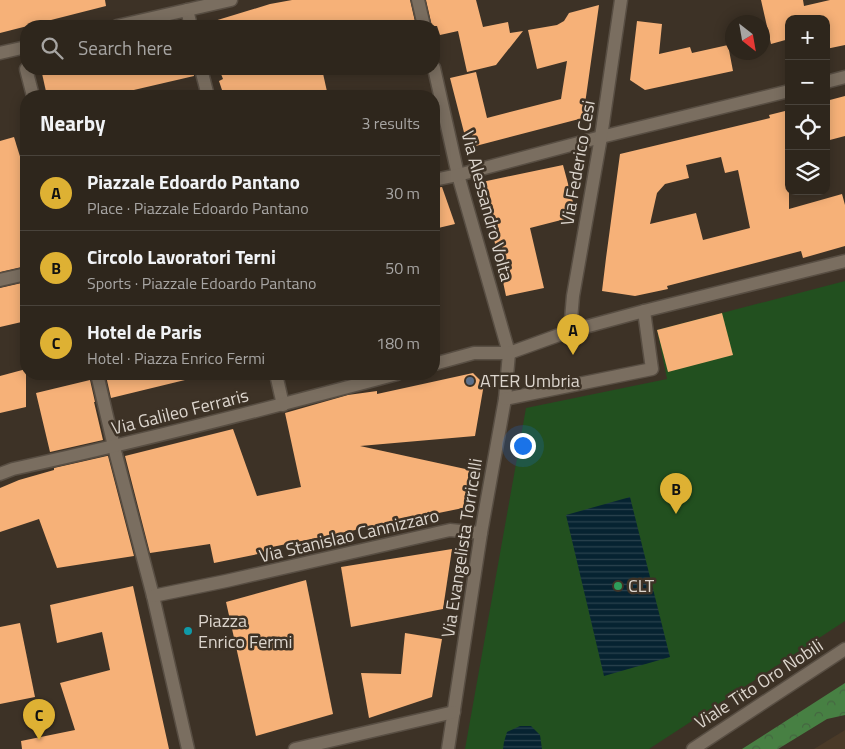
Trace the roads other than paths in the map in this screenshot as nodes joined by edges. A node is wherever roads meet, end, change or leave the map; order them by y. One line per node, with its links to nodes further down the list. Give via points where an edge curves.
1 (231, 0): 4 (street)
2 (418, 0): 7 (street)
3 (621, 0): 20 (street, Via Federico Cesi)
4 (187, 10): 5 (street); 6 (street)
5 (143, 20)
6 (190, 20)
7 (423, 20)
8 (20, 49): 9 (street)
9 (0, 53)
10 (28, 75): 15 (street)
11 (203, 75): 16 (street)
12 (436, 75): 17 (street, Via Alessandro Volta)
13 (845, 78): 14 (street)
14 (830, 81)
15 (32, 90)
16 (206, 90)
17 (439, 90)
18 (785, 92): 20 (street)
19 (440, 95): 21 (street, Via Alessandro Volta)
20 (601, 137): 21 (street); 27 (street, Via Federico Cesi, via 573,296)
21 (458, 175): 22 (street); 28 (street, Via Alessandro Volta)
22 (440, 179)
23 (845, 261): 26 (street)
24 (20, 275): 25 (street)
25 (0, 280)
26 (644, 311): 27 (street); 33 (street, via 652,368)
27 (570, 331): 28 (street)
28 (509, 353): 29 (street, via 474,353); 33 (street, Via Evangelista Torricelli)
29 (440, 362)
30 (98, 380): 35 (street)
31 (277, 380): 34 (street)
32 (375, 380): 34 (street, Via Galileo Ferraris)
33 (505, 399): 37 (street, Via Evangelista Torricelli)
34 (283, 405): 35 (street, Via Galileo Ferraris)
35 (114, 447): 36 (street, Via Galileo Ferraris); 38 (street)
36 (0, 474)
37 (481, 534): 38 (street, Via Stanislao Cannizzaro, via 450,530); 40 (street, Via Evangelista Torricelli)
38 (153, 596): 41 (street)
39 (845, 649): 44 (street, Viale Tito Oro Nobili)
40 (454, 712): 42 (street); 43 (street, Via Evangelista Torricelli)
41 (188, 749)
42 (294, 749)
43 (448, 749)
44 (693, 749)

